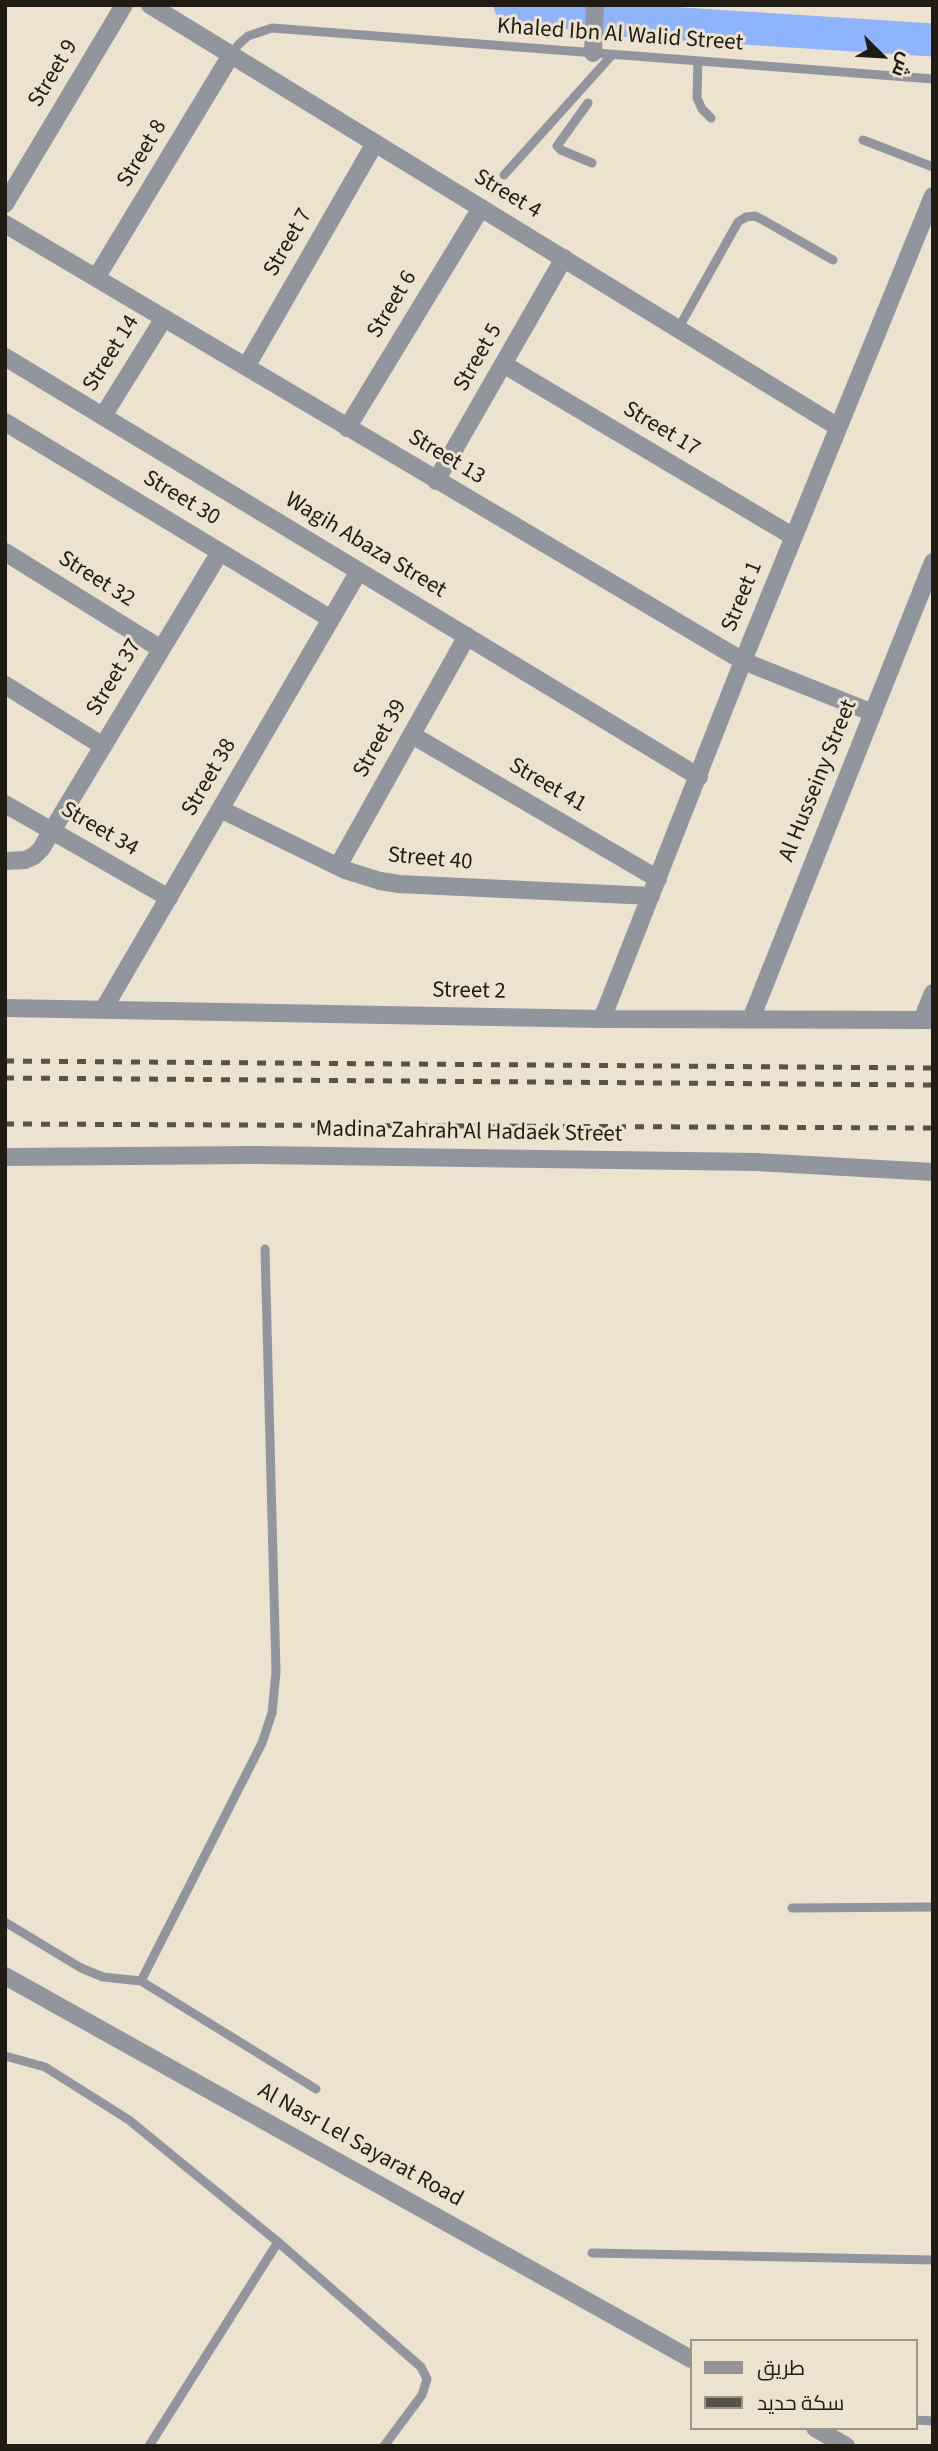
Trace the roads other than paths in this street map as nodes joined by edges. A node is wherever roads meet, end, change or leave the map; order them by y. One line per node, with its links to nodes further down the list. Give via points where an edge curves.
1 (124, 5): 19 (street, Street 9)
2 (150, 5): 5 (street, Street 4)
3 (595, 5): 4 (street)
4 (593, 45): 5 (lane, Khaled Ibn Al Walid Street, via 272,28 248,36); 6 (lane, Khaled Ibn Al Walid Street)
5 (231, 55): 14 (street, Street 4); 24 (street, Street 8)
6 (612, 55): 7 (lane, Khaled Ibn Al Walid Street); 11 (lane)
7 (698, 61): 8 (lane, Khaled Ibn Al Walid Street); 10 (lane, via 697,98)
8 (933, 79)
9 (588, 103): 12 (lane)
10 (711, 118)
11 (549, 124): 12 (lane); 17 (lane)
12 (562, 137): 15 (lane, via 558,149)
13 (863, 140): 16 (lane)
14 (376, 143): 20 (street, Street 4); 29 (street, Street 7)
15 (592, 163)
16 (933, 167)
17 (503, 175)
18 (933, 196): 32 (street, Street 1)
19 (5, 204)
20 (481, 208): 22 (street, Street 4); 33 (street, Street 6)
21 (5, 224): 24 (street, Street 13)
22 (564, 258): 26 (street, Street 4); 28 (street, Street 5)
23 (833, 260): 26 (lane, via 763,219 746,217 738,222)
24 (96, 278): 25 (street, Street 13)
25 (164, 318): 29 (street, Street 13); 30 (street, Street 14)
26 (678, 329): 32 (street, Street 4)
27 (5, 357): 30 (street, Wagih Abaza Street)
28 (503, 364): 34 (street, Street 5); 35 (street, Street 17)
29 (246, 367): 33 (street, Street 13)
30 (103, 416): 39 (street, Wagih Abaza Street)
31 (5, 422): 37 (street, Street 30)
32 (838, 427): 35 (street, Street 1)
33 (347, 428): 34 (street, Street 13)
34 (436, 481): 43 (street, Street 13)
35 (794, 537): 43 (street, Street 1)
36 (5, 552): 42 (street, Street 32)
37 (220, 552): 40 (street, Street 30); 42 (street, Street 37)
38 (933, 562): 45 (street, Al Husseiny Street)
39 (359, 571): 40 (street, Street 38); 41 (street, Wagih Abaza Street)
40 (331, 619): 50 (street, Street 38)
41 (467, 636): 46 (street, Street 39); 48 (street, Wagih Abaza Street)
42 (161, 649): 47 (street, Street 37)
43 (743, 661): 45 (street, Street 13); 48 (street, Street 1)
44 (5, 685): 47 (street)
45 (873, 713): 60 (street, Al Husseiny Street)
46 (412, 735): 53 (street, Street 39); 54 (street, Street 41)
47 (103, 746): 51 (street, Street 37)
48 (699, 777): 54 (street, Street 1)
49 (5, 804): 51 (street, Street 34)
50 (220, 809): 53 (street, Street 40); 55 (street, Street 38)
51 (51, 831): 52 (street, Street 37, via 34,856); 55 (street, Street 34)
52 (5, 861)
53 (338, 866): 54 (street, Street 40, via 399,884)
54 (655, 888): 59 (street, Street 1)
55 (169, 898): 58 (street, Street 38)
56 (933, 993): 61 (street)
57 (5, 1008): 58 (street, Street 2)
58 (103, 1010): 59 (street, Street 2)
59 (602, 1019): 60 (street, Street 2)
60 (751, 1019): 61 (street, Street 2)
61 (927, 1020)
62 (5, 1157): 63 (street, Madina Zahrah Al Hadaek Street, via 255,1155 756,1162)
63 (933, 1172)
64 (265, 1249): 69 (lane, via 276,1672 272,1713 262,1742)
65 (933, 1907): 66 (lane)
66 (792, 1908)
67 (5, 1922): 69 (lane, via 81,1968 103,1977)
68 (5, 1976): 75 (street, Al Nasr Lel Sayarat Road)
69 (141, 1981): 71 (lane)
70 (5, 2056): 72 (lane, via 45,2067 129,2120)
71 (316, 2089)
72 (278, 2242): 77 (lane); 78 (lane, via 421,2367 427,2379 422,2395)
73 (592, 2253): 74 (lane)
74 (933, 2260)
75 (690, 2358)
76 (818, 2430): 79 (street)
77 (149, 2446)
78 (384, 2446)
79 (846, 2446)

